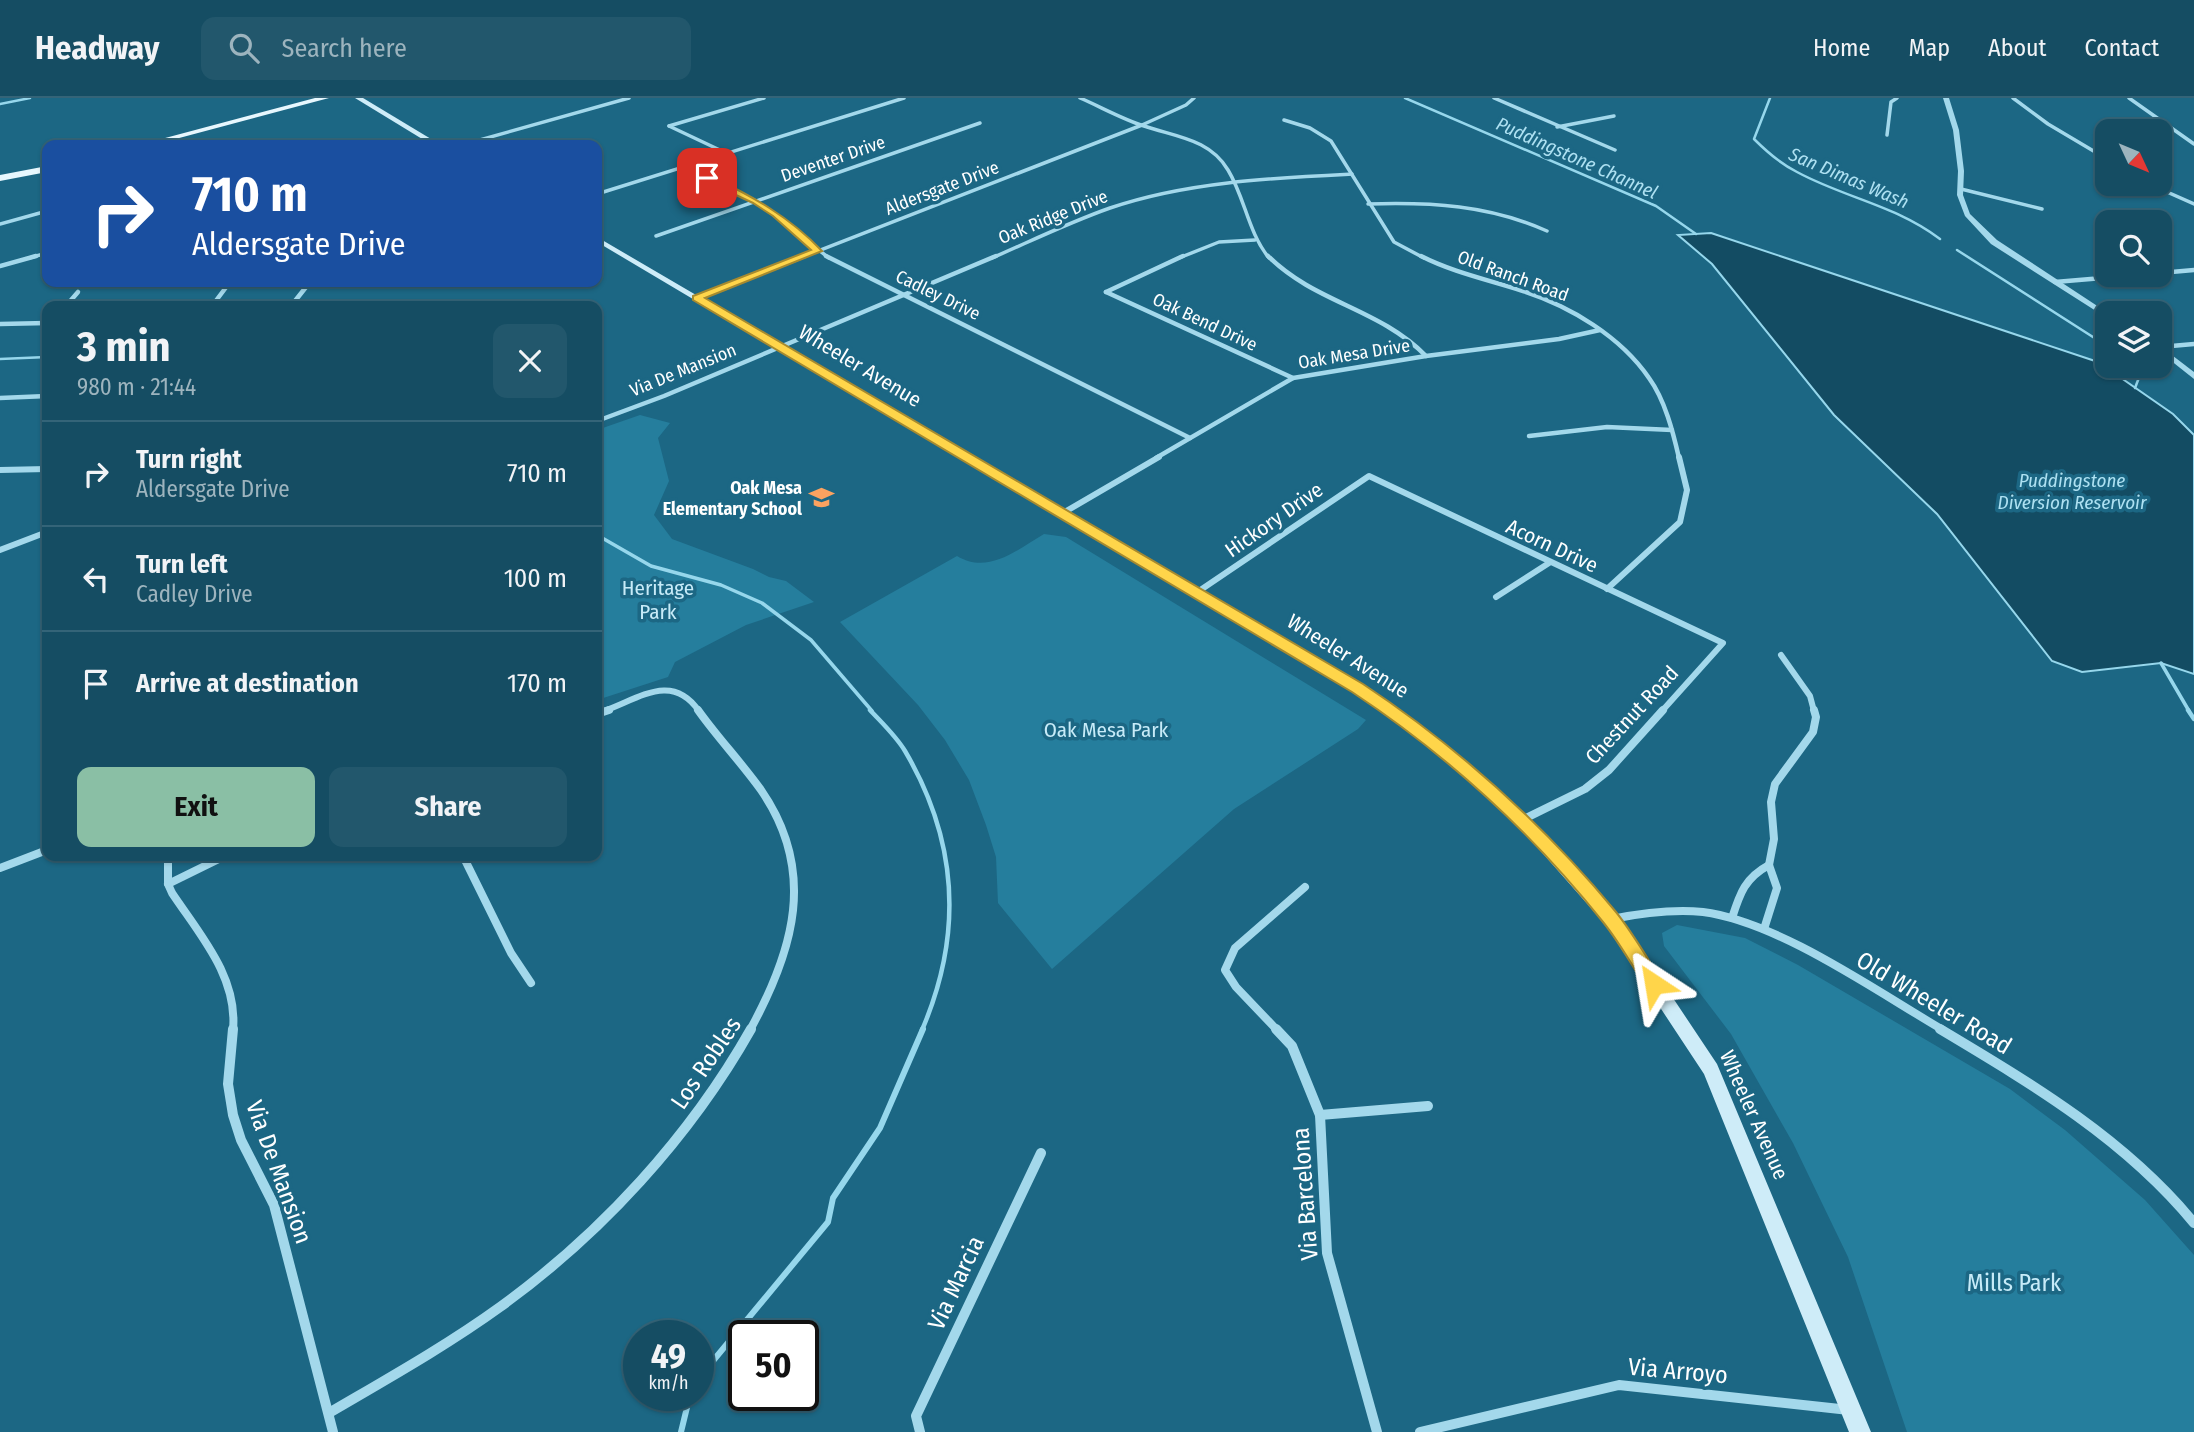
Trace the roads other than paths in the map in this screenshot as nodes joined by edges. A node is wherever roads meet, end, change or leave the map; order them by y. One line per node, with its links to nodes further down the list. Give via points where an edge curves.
1 (325, 98): 19 (main road)
2 (358, 98): 20 (main road)
3 (629, 98): 21 (street)
4 (764, 98): 24 (street, via 669,126)
5 (904, 98): 24 (street)
6 (1080, 98): 16 (street)
7 (1194, 98): 16 (street, Aldersgate Drive)
8 (1494, 98): 17 (street)
9 (1898, 98): 18 (street, via 1891,102)
10 (1945, 98): 31 (street, via 1956,130)
11 (2014, 98): 25 (street)
12 (2129, 98): 22 (street)
13 (1615, 116): 17 (street)
14 (1284, 120): 28 (street, Old Ranch Road, via 1331,141)
15 (980, 123): 34 (street, Deventer Drive)
16 (1142, 125): 30 (street, via 1205,147 1223,162); 44 (street, Aldersgate Drive)
17 (1556, 127): 23 (street)
18 (1887, 135)
19 (156, 140)
20 (429, 140)
21 (480, 140)
22 (2194, 144)
23 (1615, 150)
24 (724, 152): 26 (street)
25 (2095, 152)
26 (683, 166): 32 (street); 34 (street, Cadley Drive)
27 (42, 168): 29 (main road)
28 (1352, 174): 30 (street, Oak Ridge Drive); 35 (street, Old Ranch Road)
29 (4, 177)
30 (1232, 182): 42 (street); 53 (street, Oak Ridge Drive, via 1110,208)
31 (1961, 189): 37 (street); 50 (street, via 1974,225)
32 (602, 192)
33 (2172, 194): 36 (street)
34 (756, 201): 41 (street, Deventer Drive); 44 (street, Cadley Drive)
35 (1368, 204): 40 (street, via 1467,205); 60 (street, Old Ranch Road, via 1394,242 1409,252 1527,292)
36 (2194, 204)
37 (2042, 209)
38 (42, 212): 39 (street)
39 (0, 224)
40 (1547, 231)
41 (656, 236)
42 (1255, 240): 64 (street, via 1266,257 1301,284 1389,325); 67 (street, Oak Bend Drive, via 1200,248 1106,292)
43 (602, 242): 54 (main road, Wheeler Avenue)
44 (817, 251): 53 (street, Cadley Drive); 54 (street, Aldersgate Drive)
45 (42, 254): 46 (street)
46 (0, 266)
47 (2194, 270): 48 (street)
48 (2172, 272)
49 (2095, 279): 50 (street)
50 (2055, 282): 57 (street)
51 (306, 287): 56 (street)
52 (78, 292): 55 (street)
53 (905, 293): 63 (street, Oak Ridge Drive); 73 (street, Cadley Drive)
54 (697, 298): 63 (main road, Wheeler Avenue)
55 (70, 301)
56 (295, 301)
57 (2095, 308)
58 (42, 323): 59 (street)
59 (0, 324)
60 (1600, 330): 64 (street, Oak Mesa Drive); 71 (street, Old Ranch Road, via 1629,353 1651,380)
61 (2194, 344): 62 (street)
62 (2172, 346)
63 (781, 347): 70 (street, Via De Mansion); 77 (main road, Wheeler Avenue)
64 (1426, 356): 67 (street, Oak Mesa Drive)
65 (2172, 357): 66 (street)
66 (2194, 376)
67 (1293, 378): 73 (street, Oak Mesa Drive)
68 (42, 396): 69 (street)
69 (0, 398)
70 (602, 419)
71 (1672, 430): 72 (street, via 1607,427); 81 (street, Old Ranch Road, via 1687,490 1680,522)
72 (1530, 436)
73 (1190, 438): 77 (street, Oak Mesa Drive)
74 (42, 469): 75 (street)
75 (0, 470)
76 (1369, 476): 80 (street, Acorn Drive); 82 (street, Hickory Drive)
77 (1063, 513): 82 (main road, Wheeler Avenue)
78 (42, 534): 79 (street)
79 (0, 550)
80 (1549, 564): 81 (street, Acorn Drive); 83 (street)
81 (1607, 589): 84 (street, Acorn Drive)
82 (1196, 593): 87 (main road, Wheeler Avenue, via 1393,712)
83 (1496, 597)
84 (1723, 643): 87 (street, Chestnut Road, via 1609,771 1585,789)
85 (1781, 656): 92 (street, via 1810,696 1816,717 1813,732 1775,784)
86 (602, 712): 105 (street, Los Robles, via 660,690 687,695 766,794 788,839 794,866 787,947 775,982 720,1079 636,1188 516,1294 460,1334)
87 (1522, 820): 97 (main road, Wheeler Avenue)
88 (42, 852): 93 (street)
89 (168, 861): 94 (street)
90 (215, 861): 94 (street)
91 (465, 861): 99 (street)
92 (1769, 865): 96 (street, via 1749,875); 98 (street, via 1777,888)
93 (0, 868)
94 (168, 884): 105 (street, Via De Mansion, via 228,984 234,1018 228,1084 233,1115 274,1205)
95 (1305, 887): 101 (street, Via Barcelona, via 1235,948 1224,970 1292,1046)
96 (1732, 918): 97 (street, Old Wheeler Road, via 1695,910 1650,910); 98 (street, Old Wheeler Road)
97 (1611, 919): 104 (main road, Wheeler Avenue, via 1711,1070)
98 (1764, 929): 103 (street, Old Wheeler Road, via 1867,985 2091,1125 2174,1195)
99 (530, 983)
100 (1428, 1106): 101 (street)
101 (1320, 1115): 108 (street, Via Barcelona, via 1327,1253)
102 (1041, 1153): 107 (street, Via Marcia, via 916,1416)
103 (2194, 1223)
104 (1853, 1411): 109 (street, Via Arroyo, via 1619,1385); 110 (main road, Wheeler Avenue)
105 (329, 1413): 106 (street, Via De Mansion)
106 (333, 1432)
107 (920, 1432)
108 (1377, 1432)
109 (1420, 1432)
110 (1860, 1432)

